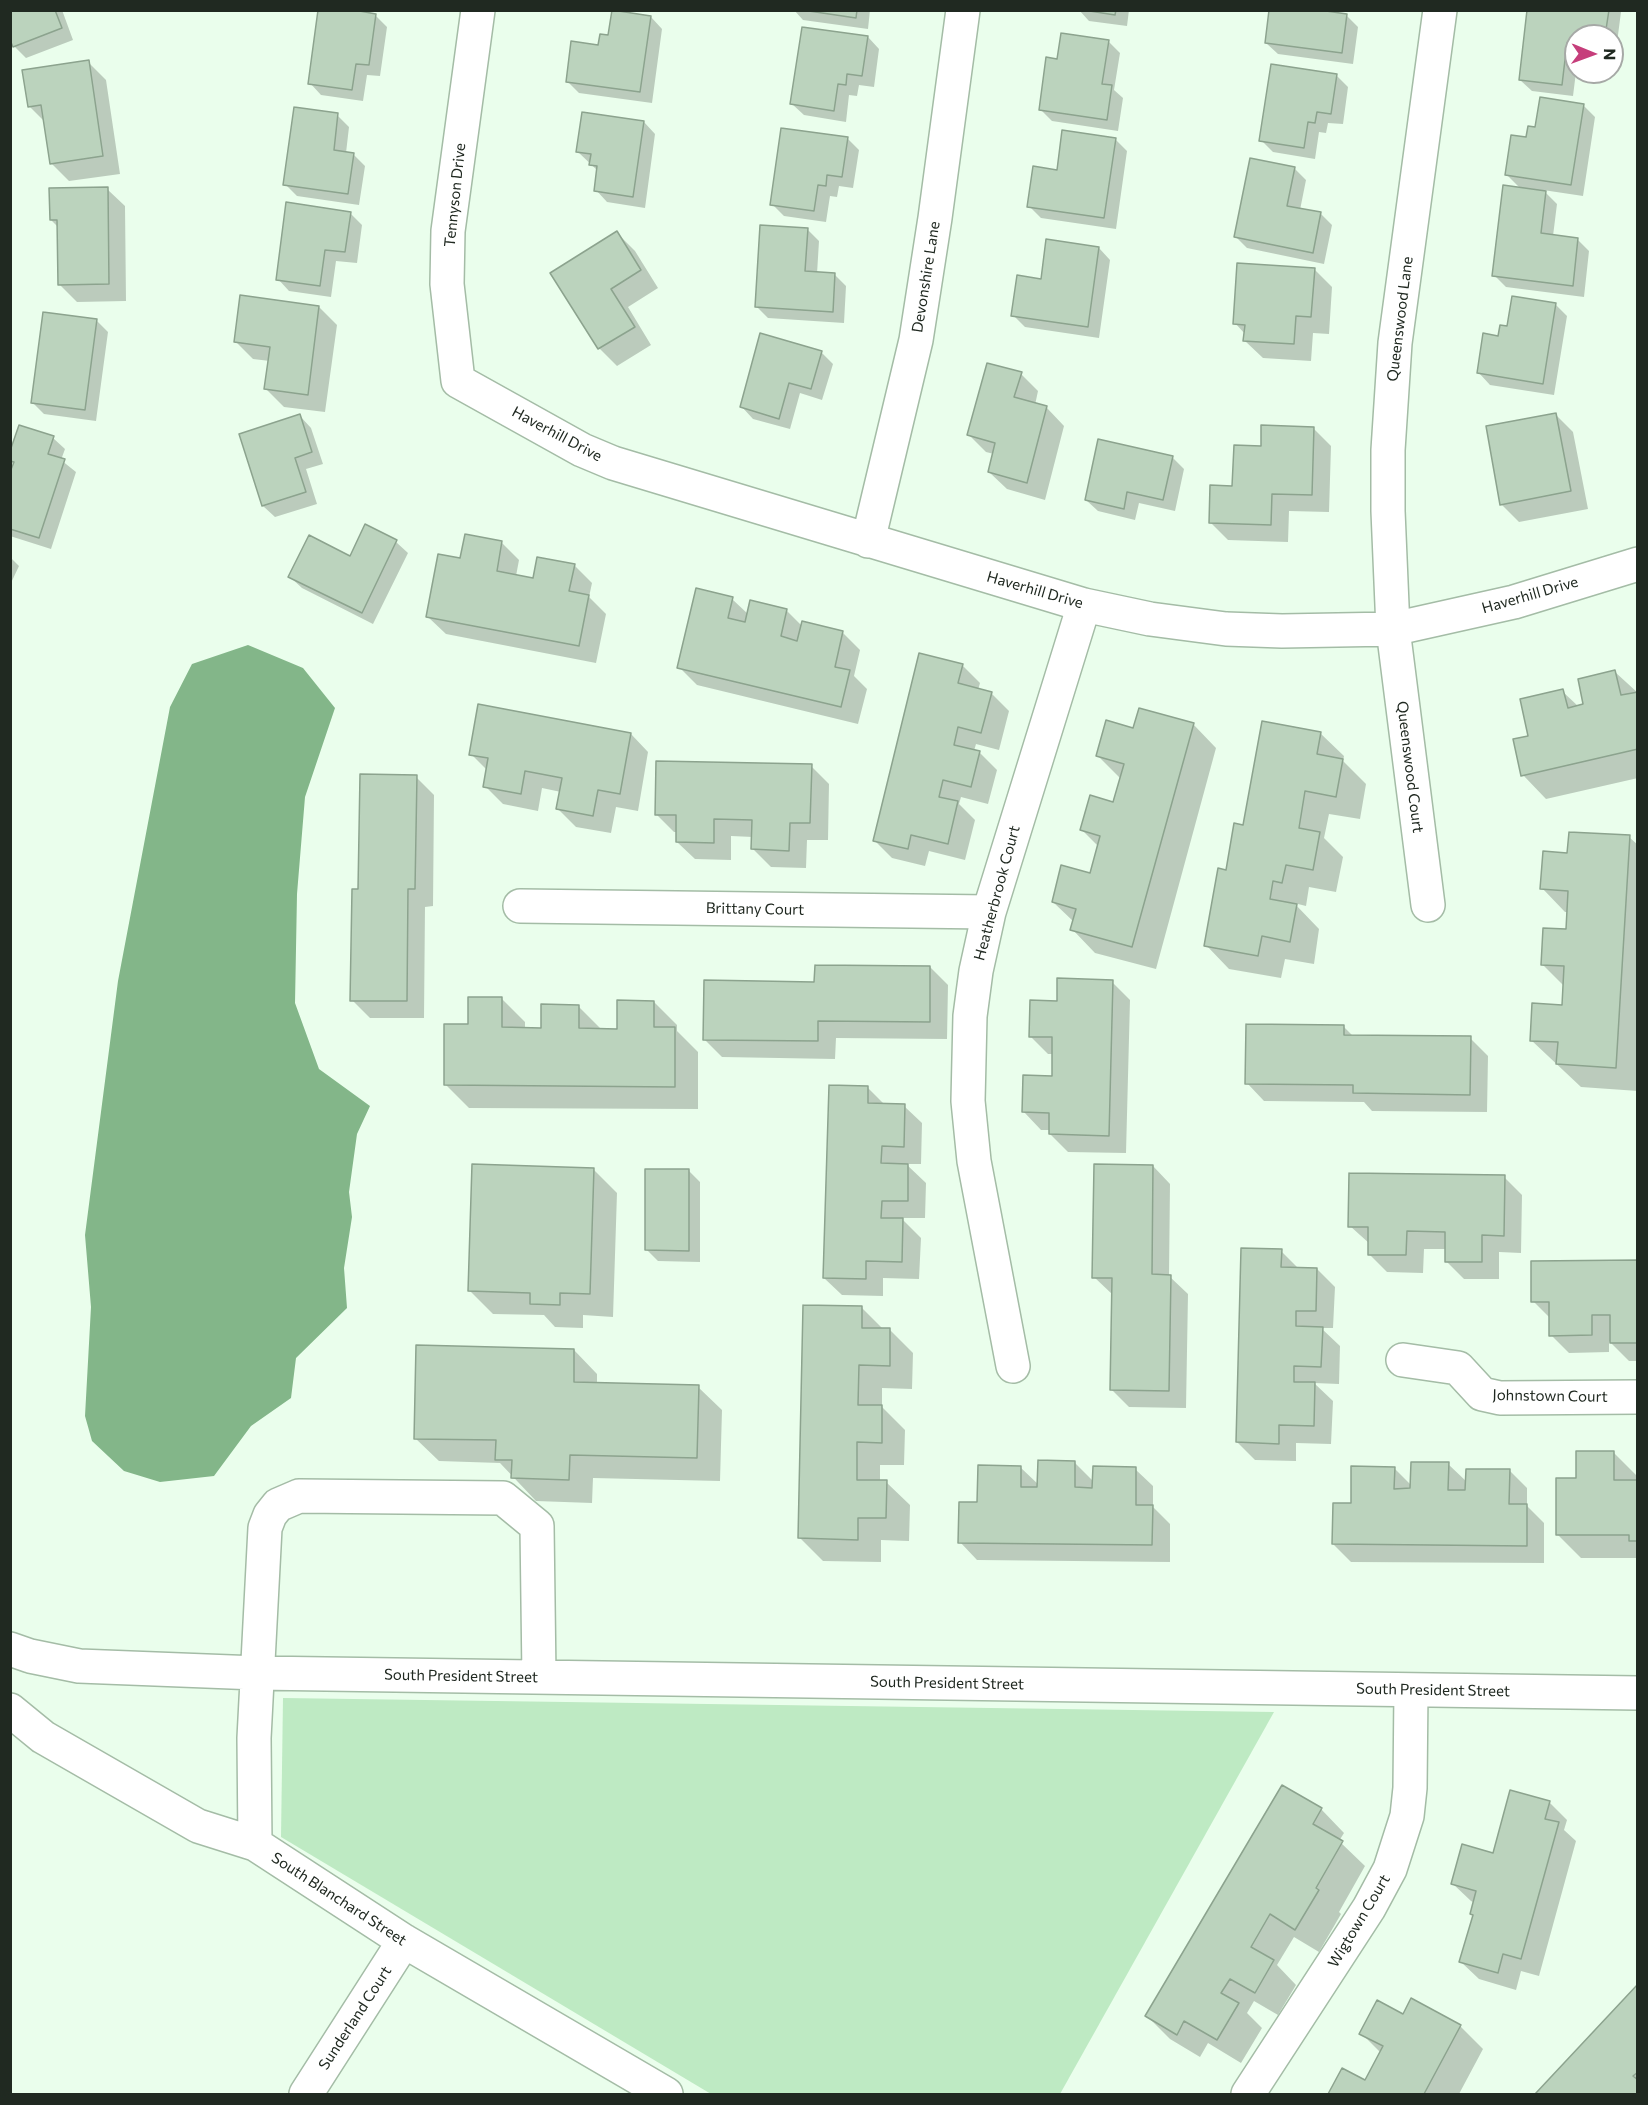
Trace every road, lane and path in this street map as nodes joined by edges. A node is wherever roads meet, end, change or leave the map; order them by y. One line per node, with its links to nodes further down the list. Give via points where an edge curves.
1 (478, 10): 4 (street, Tennyson Drive, via 448,231 447,284)
2 (963, 10): 5 (street, Devonshire Lane, via 916,340)
3 (1440, 10): 8 (street, Queenswood Lane, via 1395,343 1388,450)
4 (458, 381): 5 (street, Haverhill Drive, via 582,450 613,463)
5 (868, 540): 7 (street, Haverhill Drive)
6 (1638, 564): 8 (street, Haverhill Drive, via 1514,602)
7 (1083, 605): 8 (street, Haverhill Drive, via 1226,629); 11 (street, Heatherbrook Court)
8 (1393, 629): 9 (street, Queenswood Court)
9 (1428, 905)
10 (520, 906): 11 (street, Brittany Court)
11 (989, 912): 13 (street, Heatherbrook Court, via 970,1016 968,1101 974,1161)
12 (1403, 1360): 14 (street, Johnstown Court, via 1458,1368 1482,1394 1500,1398)
13 (1013, 1366)
14 (1638, 1397)
15 (10, 1650): 16 (street, South President Street, via 79,1666)
16 (257, 1673): 17 (street, South President Street); 17 (street, via 265,1528 278,1505 299,1496 503,1498 537,1526); 21 (street)
17 (539, 1677): 18 (street, South President Street)
18 (1411, 1690): 19 (street, South President Street); 25 (street, Wigtown Court, via 1407,1816 1390,1869 1370,1908)
19 (1638, 1693)
20 (10, 1710): 21 (street, South Blanchard Street, via 43,1737 198,1826)
21 (255, 1844): 22 (street, South Blanchard Street)
22 (404, 1941): 23 (street, Sunderland Court); 24 (street, South Blanchard Street)
23 (306, 2094)
24 (666, 2094)
25 (1248, 2094)

